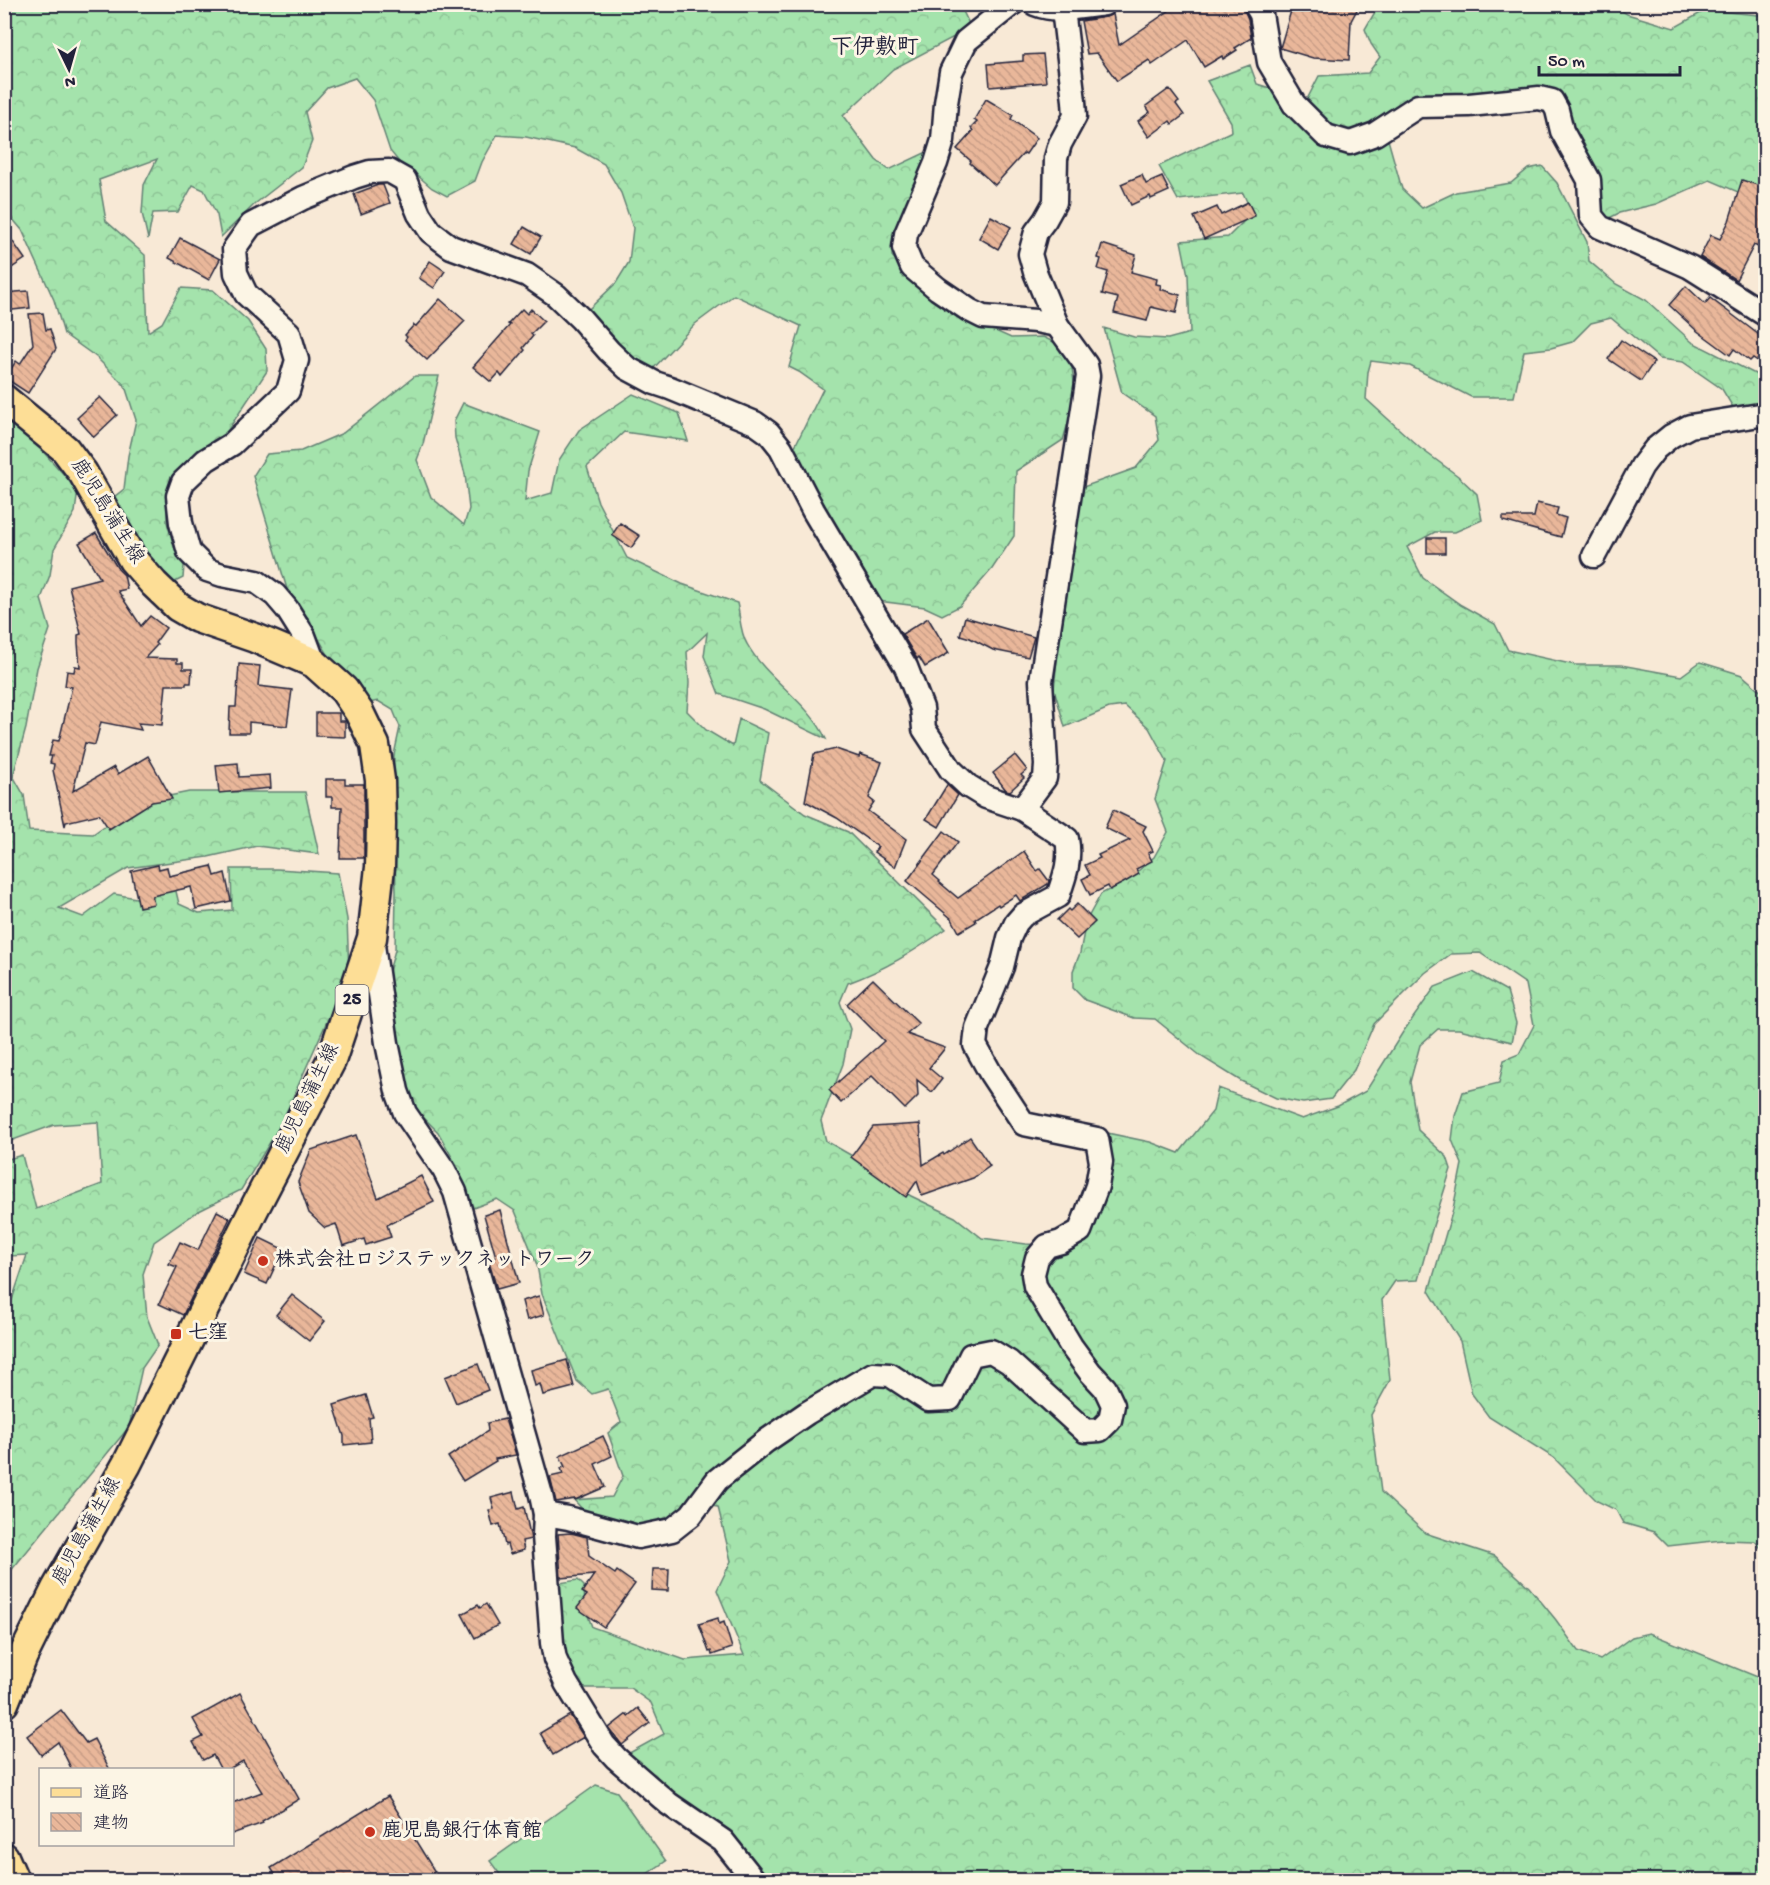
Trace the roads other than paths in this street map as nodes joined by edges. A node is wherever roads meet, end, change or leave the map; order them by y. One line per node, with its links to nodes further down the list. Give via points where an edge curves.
1 (1012, 4): 7 (street, via 966,40 951,72 943,140 903,248 912,267 969,310 983,316)
2 (1035, 4): 5 (street)
3 (1104, 4): 5 (street)
4 (1255, 4): 6 (street, via 1261,14 1269,62 1294,104 1326,136 1350,143 1375,134 1418,106 1539,98 1552,101 1589,180 1591,216 1600,227 1690,267)
5 (1063, 9): 7 (street, via 1075,116 1056,158 1055,202 1036,232 1030,254)
6 (1766, 315)
7 (1057, 325): 12 (street, via 1086,365 1088,376 1041,681 1045,778)
8 (4, 399): 11 (main road, 鹿児島蒲生線 / 25, via 65,449 133,560 178,607)
9 (1766, 414): 10 (street, via 1690,426 1655,449)
10 (1594, 556)
11 (314, 663): 12 (street, via 304,636 275,595 257,582 207,570 189,552 178,496 183,482 206,460 232,444 288,391 297,360 289,333 246,294 236,273 234,249 250,225 303,198 354,177 389,171 405,180 431,232 451,247 527,275 556,295 627,368 755,423 769,433 906,667 922,708 924,729 951,770 986,797); 13 (main road, 鹿児島蒲生線 / 25, via 344,690 375,745 381,824)
12 (1022, 809): 14 (street, via 1067,840 1068,870 1058,896 1023,915 1009,938 1002,967 977,1028 975,1045 1024,1124 1097,1139 1101,1162 1097,1186 1080,1232 1047,1246 1037,1258 1033,1274 1035,1286 1071,1346 1105,1388 1113,1405 1110,1420 1101,1430 1085,1431 1009,1362 991,1351 971,1355 950,1399 928,1400 890,1375 873,1374 766,1441 717,1480 692,1515 672,1530 638,1537)
13 (372, 938): 14 (street, via 397,1091 405,1113 455,1192); 15 (main road, 鹿児島蒲生線 / 25, via 331,1061 127,1464 56,1589)
14 (544, 1514): 18 (street, via 552,1643 566,1683 616,1758 669,1804 723,1841)
15 (4, 1703)
16 (4, 1857): 17 (main road)
17 (14, 1881)
18 (754, 1881)

